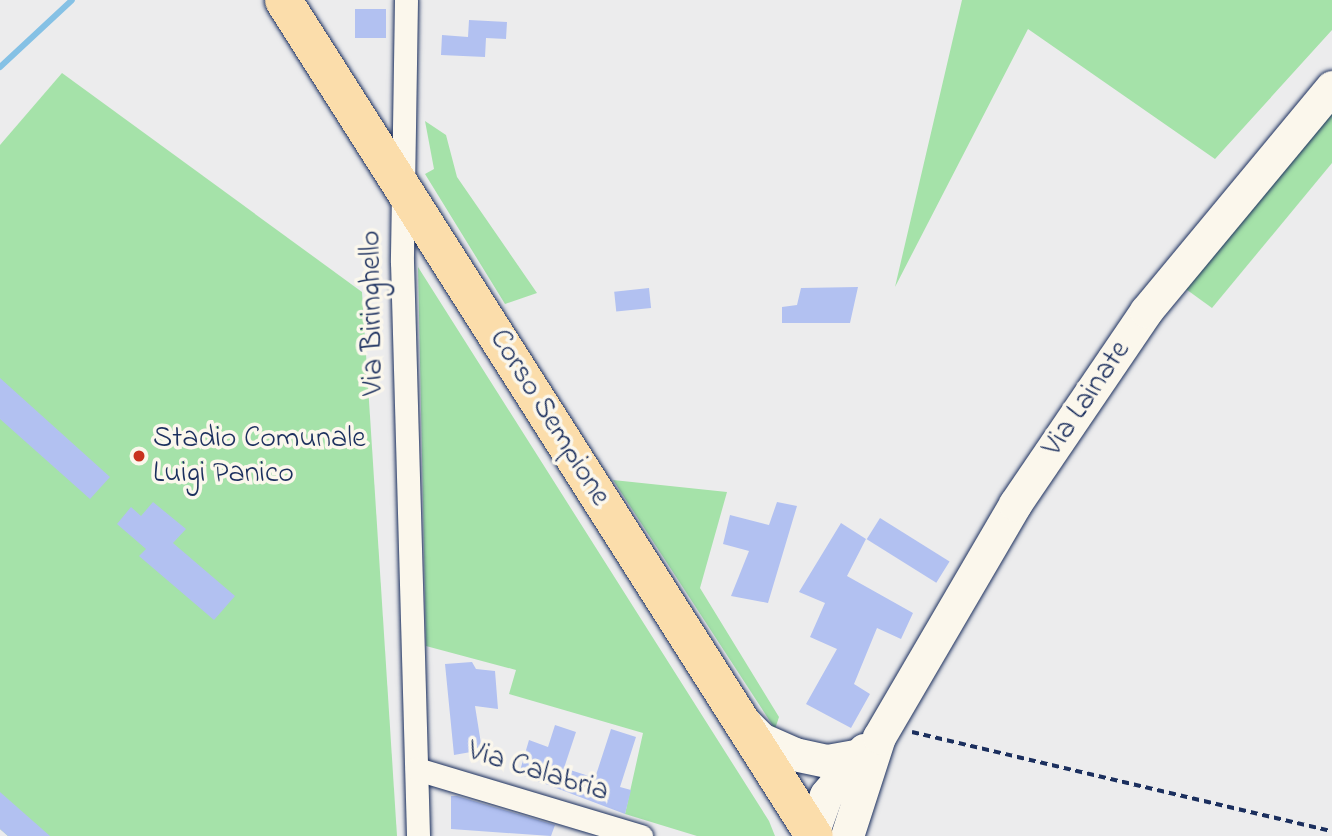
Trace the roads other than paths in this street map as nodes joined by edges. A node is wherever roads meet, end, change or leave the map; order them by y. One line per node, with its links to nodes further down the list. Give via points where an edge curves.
1 (283, 0): 4 (main road, Corso Sempione)
2 (406, 0): 4 (street, Via Biringhello)
3 (1332, 87): 6 (main road, Via Lainate, via 1146,312 1015,504)
4 (404, 190): 5 (main road, Corso Sempione); 7 (street, Via Biringhello)
5 (736, 713): 6 (main road, via 761,739 794,754 827,761); 8 (main road, Corso Sempione)
6 (875, 738): 8 (main road, Via Lainate, via 826,795)
7 (417, 769): 9 (street, Via Biringhello); 10 (street, Via Calabria)
8 (824, 835)
9 (418, 836)
10 (641, 836)

